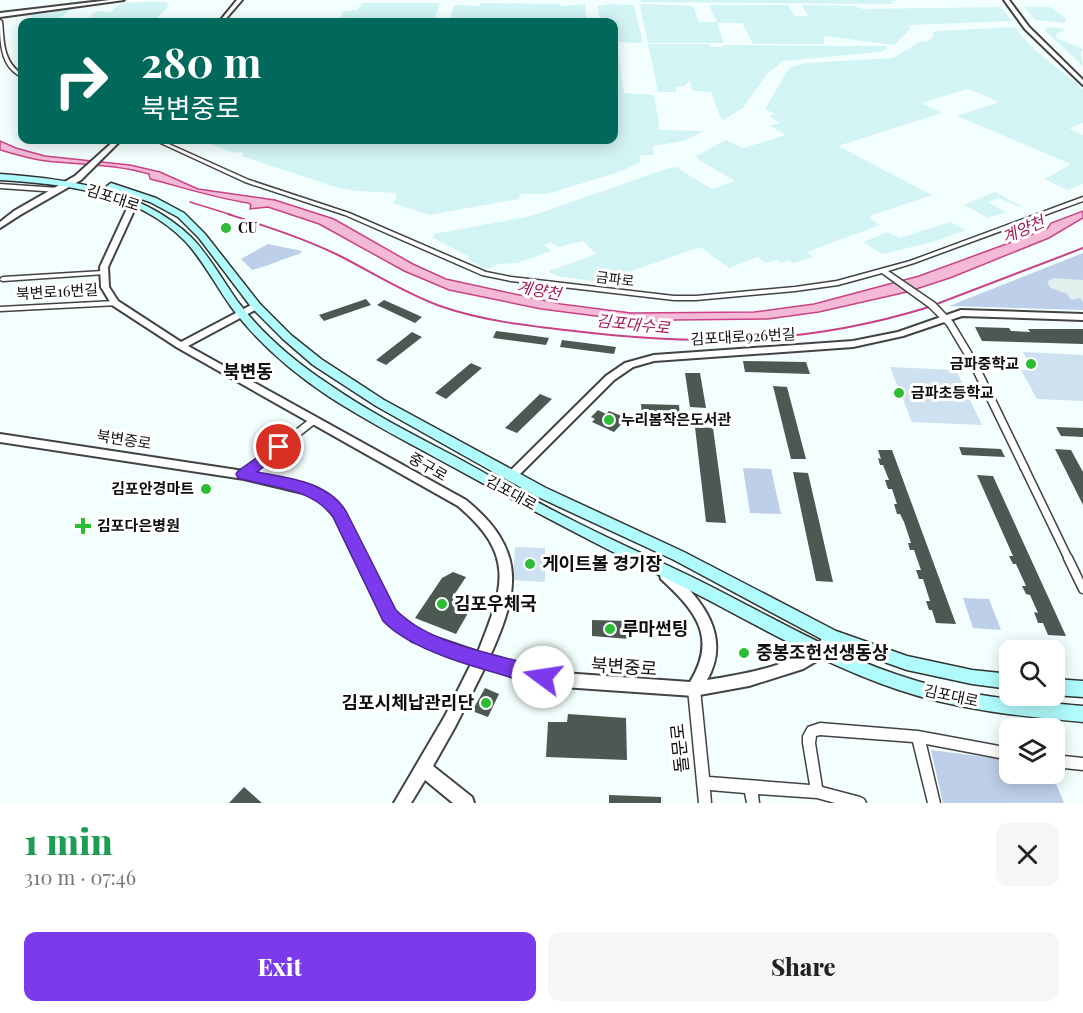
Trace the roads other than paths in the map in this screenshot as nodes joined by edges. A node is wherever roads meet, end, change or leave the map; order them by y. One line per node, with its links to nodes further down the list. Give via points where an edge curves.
1 (122, 0): 5 (street)
2 (242, 0): 6 (street); 7 (street)
3 (1006, 0): 8 (street)
4 (1011, 0): 8 (street)
5 (0, 15)
6 (224, 18)
7 (228, 18)
8 (1023, 19): 10 (street)
9 (0, 21): 11 (street, via 4,60)
10 (1030, 28): 12 (street); 13 (street)
11 (18, 74)
12 (1083, 78)
13 (1083, 83)
14 (110, 144): 17 (street)
15 (114, 144): 17 (street)
16 (166, 144): 25 (street, 금파로, via 247,181 338,211 476,271 511,279 696,298 821,286)
17 (99, 157): 20 (street)
18 (0, 171): 20 (main road, 김포대로)
19 (0, 177): 20 (main road, 김포대로)
20 (68, 184): 21 (street); 23 (main road, 김포대로); 24 (street); 29 (main road, 김포대로, via 135,193 181,215)
21 (0, 186)
22 (1083, 199): 25 (street, 금파로)
23 (134, 202): 26 (street); 31 (main road, 김포대로, via 180,231)
24 (0, 226)
25 (884, 271): 32 (street)
26 (103, 273): 27 (street); 28 (street, via 107,293)
27 (3, 279)
28 (115, 303): 30 (street, 북변로16번길); 34 (street, 중구로)
29 (256, 306): 31 (street); 39 (main road, 김포대로, via 287,337 348,383)
30 (0, 309)
31 (243, 313): 34 (street); 40 (main road, 김포대로, via 291,362 356,407 553,516)
32 (941, 313): 33 (street, 김포대로926번길); 37 (street, via 972,362); 39 (street, 김포대로926번길, via 900,334 853,344 639,362 610,378)
33 (1083, 317)
34 (181, 346): 35 (street, 중구로)
35 (314, 420): 38 (street); 44 (street, 중구로, via 462,503 484,524 502,553 506,584)
36 (0, 438): 38 (street, 북변중로)
37 (1024, 467): 41 (street)
38 (244, 474): 44 (street, 북변중로, via 302,486 327,499 339,513 389,615 417,637)
39 (512, 475): 42 (main road, 김포대로)
40 (657, 567): 43 (main road, 김포대로); 47 (street, via 697,606 705,620 711,657 705,675)
41 (1083, 589)
42 (831, 636): 43 (street, 북변중로); 45 (main road, 김포대로, via 907,663)
43 (820, 652): 47 (street, 북변중로, via 775,672); 49 (main road, 김포대로, via 857,669 961,699)
44 (480, 660): 47 (street, 북변중로, via 543,677); 54 (street, 중구로)
45 (999, 680)
46 (1065, 688): 48 (main road)
47 (694, 689): 55 (street, 돌문로)
48 (1083, 689)
49 (1083, 714)
50 (918, 736): 51 (street); 57 (street, via 812,731 809,743); 63 (street)
51 (999, 752)
52 (1065, 762): 53 (street)
53 (1083, 764)
54 (424, 769): 58 (street, 중구로); 59 (street)
55 (704, 783): 56 (street); 60 (street, 돌문로)
56 (751, 787): 57 (street); 61 (street)
57 (817, 792): 62 (street)
58 (402, 803)
59 (466, 803)
60 (705, 803)
61 (753, 803)
62 (860, 803)
63 (934, 803)

